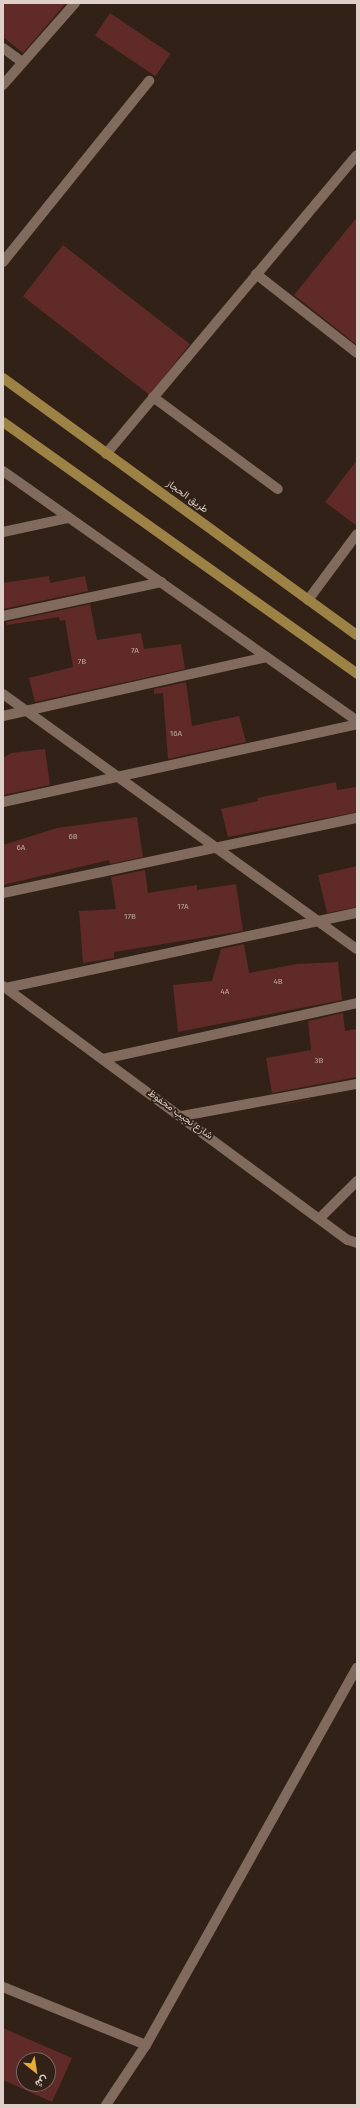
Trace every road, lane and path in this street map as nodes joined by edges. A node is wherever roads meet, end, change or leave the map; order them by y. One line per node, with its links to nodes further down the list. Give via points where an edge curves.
1 (75, 3): 3 (street)
2 (3, 48): 3 (street)
3 (22, 62): 5 (street)
4 (149, 81): 7 (street)
5 (3, 85)
6 (357, 155): 8 (street)
7 (3, 262)
8 (256, 274): 9 (street); 11 (street)
9 (357, 353)
10 (3, 378): 13 (main road, طريق الحجاز)
11 (153, 398): 13 (street); 15 (street)
12 (3, 422): 24 (main road)
13 (106, 454): 20 (main road, طريق الحجاز)
14 (3, 471): 16 (street)
15 (278, 489)
16 (68, 518): 17 (street); 19 (street)
17 (3, 532)
18 (355, 541): 20 (street)
19 (161, 582): 21 (street); 23 (street)
20 (308, 600): 22 (main road, طريق الحجاز)
21 (3, 616)
22 (357, 635)
23 (266, 657): 26 (street); 28 (street)
24 (357, 674)
25 (3, 694): 26 (street)
26 (27, 711): 27 (street); 30 (street)
27 (3, 716)
28 (357, 720)
29 (357, 724): 30 (street)
30 (119, 777): 31 (street); 33 (street)
31 (3, 802)
32 (357, 818): 33 (street)
33 (216, 847): 34 (street); 36 (street)
34 (3, 893)
35 (357, 913): 36 (street)
36 (319, 921): 37 (street); 38 (street)
37 (357, 949)
38 (5, 987): 40 (street, شارع نجيب محفوظ)
39 (357, 1003): 40 (street)
40 (104, 1059): 42 (street, شارع نجيب محفوظ)
41 (357, 1084): 42 (street)
42 (182, 1116): 44 (street, شارع نجيب محفوظ)
43 (357, 1181): 44 (street)
44 (321, 1217): 45 (street, شارع نجيب محفوظ, via 348,1240)
45 (357, 1243)
46 (357, 1668): 48 (street)
47 (3, 1987): 48 (street)
48 (146, 2045): 49 (street)
49 (106, 2105)

